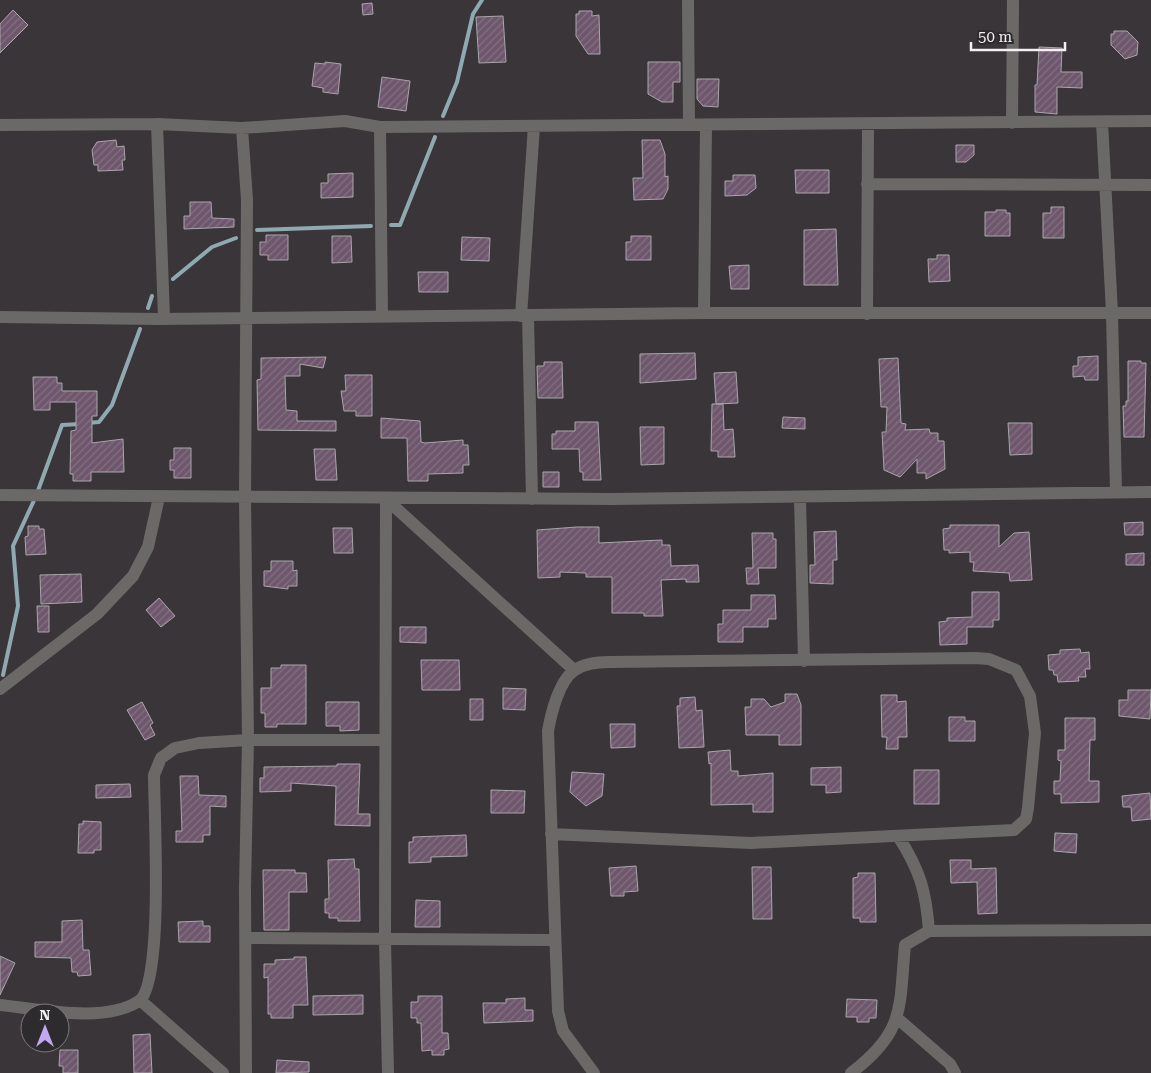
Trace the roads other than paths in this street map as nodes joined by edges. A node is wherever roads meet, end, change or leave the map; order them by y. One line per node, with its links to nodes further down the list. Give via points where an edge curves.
1 (688, 0): 9 (street)
2 (1013, 0): 5 (street)
3 (1151, 121): 4 (street)
4 (1102, 122): 5 (street); 15 (street)
5 (1012, 123): 7 (street)
6 (157, 124): 8 (street); 13 (street); 25 (street)
7 (868, 124): 10 (street); 14 (street)
8 (0, 125)
9 (689, 125): 10 (street); 11 (street)
10 (706, 125): 17 (street)
11 (534, 126): 12 (street); 22 (street)
12 (380, 127): 13 (street, via 345,121); 24 (street)
13 (242, 128): 21 (street, via 247,200)
14 (867, 184): 15 (street); 19 (street)
15 (1104, 185): 16 (street); 20 (street)
16 (1151, 185)
17 (704, 313): 19 (street); 22 (street)
18 (1151, 313): 20 (street)
19 (867, 314): 20 (street)
20 (1112, 314): 26 (street)
21 (245, 316): 24 (street); 25 (street); 30 (street)
22 (525, 316): 24 (street); 33 (street)
23 (0, 317): 25 (street)
24 (382, 317)
25 (164, 318)
26 (1116, 492): 27 (street); 31 (street)
27 (1151, 492)
28 (0, 495): 29 (street)
29 (159, 497): 30 (street); 36 (street, via 148,547 133,576 97,614)
30 (245, 498): 32 (street); 37 (street)
31 (800, 498): 33 (street); 34 (street)
32 (386, 499): 33 (street); 35 (street); 38 (street)
33 (532, 499)
34 (804, 661): 35 (street, via 603,662); 40 (street, via 989,659 1016,670 1030,696 1035,733 1026,819 1014,830)
35 (574, 670): 39 (street, via 555,702 548,731)
36 (0, 689)
37 (248, 740): 38 (street); 43 (street); 46 (street, via 175,748 161,758 155,768 156,922 151,969)
38 (386, 740): 44 (street)
39 (552, 834): 40 (street, via 751,843); 45 (street)
40 (898, 836): 42 (street, via 915,861 926,899)
41 (1151, 930): 42 (street)
42 (929, 931): 48 (street, via 905,945)
43 (246, 938): 44 (street); 50 (street)
44 (385, 940): 45 (street); 51 (street)
45 (553, 940): 52 (street, via 558,1010 563,1030)
46 (140, 1000): 47 (street, via 112,1011 88,1014); 49 (street)
47 (0, 1005)
48 (897, 1018): 53 (street, via 887,1038); 54 (street)
49 (223, 1073)
50 (246, 1073)
51 (388, 1073)
52 (594, 1073)
53 (851, 1073)
54 (956, 1073)

